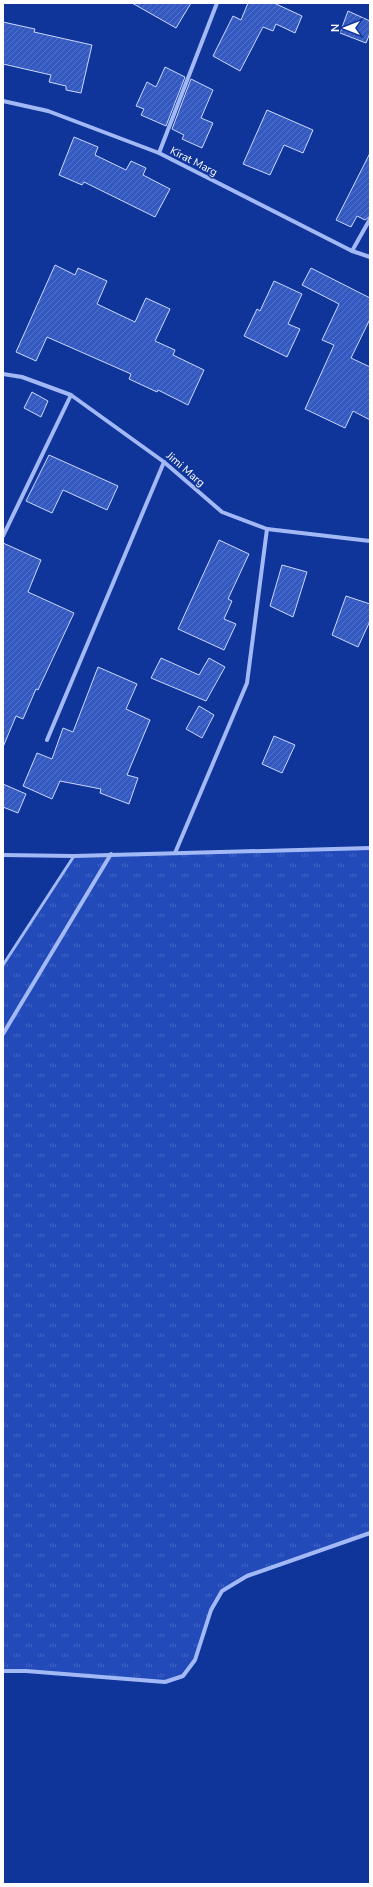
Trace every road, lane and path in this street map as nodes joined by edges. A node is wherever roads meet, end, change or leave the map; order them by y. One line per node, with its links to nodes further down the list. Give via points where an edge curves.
1 (217, 3): 3 (street)
2 (3, 101): 3 (street, Kirat Marg, via 48,111)
3 (159, 153): 5 (street, Kirat Marg)
4 (370, 219): 5 (street)
5 (352, 251): 6 (street, Kirat Marg)
6 (370, 257)
7 (3, 374): 8 (street, Jimi Marg, via 22,377)
8 (71, 395): 9 (street, Jimi Marg); 11 (street)
9 (164, 462): 10 (street, Jimi Marg, via 222,512); 13 (street)
10 (267, 529): 12 (street, Jimi Marg); 15 (street, via 247,683)
11 (3, 536)
12 (370, 541)
13 (47, 740)
14 (370, 848): 15 (street)
15 (175, 853): 16 (street)
16 (111, 854): 18 (street); 20 (street)
17 (3, 855): 18 (street)
18 (74, 856): 19 (lane)
19 (3, 965)
20 (3, 1034)
21 (370, 1533): 22 (street, via 247,1576 222,1591 211,1610 196,1660 183,1676 165,1682)
22 (3, 1671)

